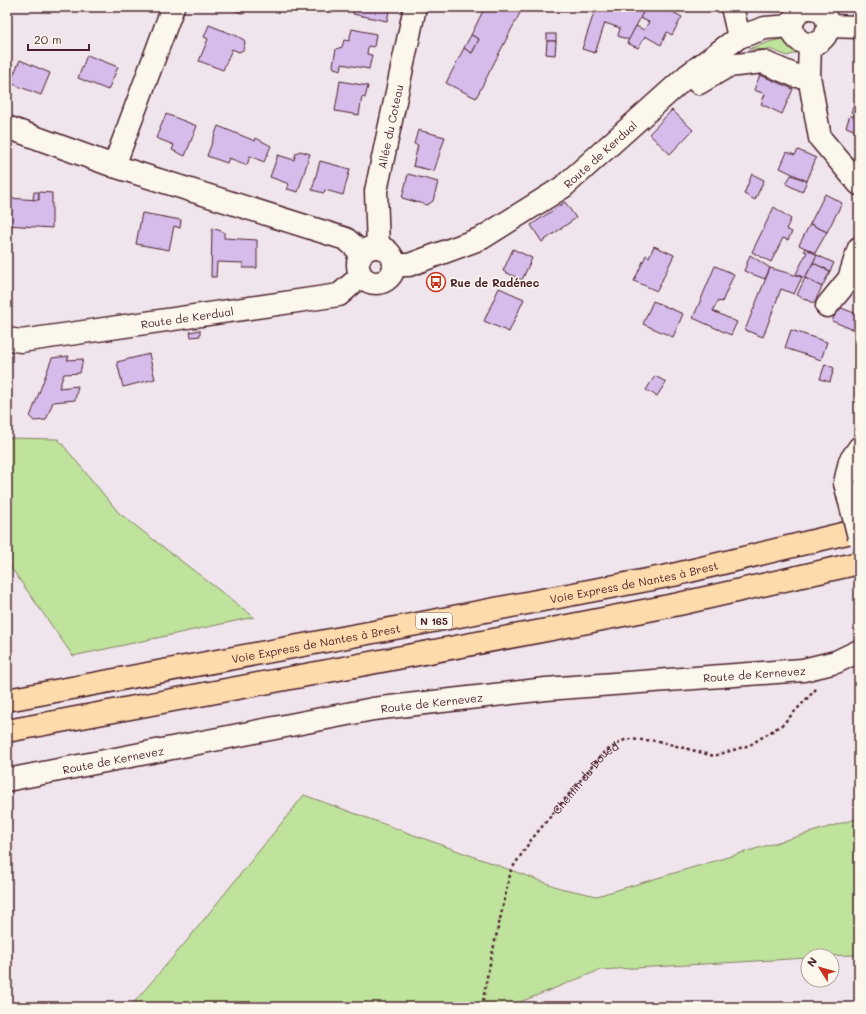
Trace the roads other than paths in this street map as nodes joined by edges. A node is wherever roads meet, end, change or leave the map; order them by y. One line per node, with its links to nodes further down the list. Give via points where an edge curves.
1 (173, 7): 13 (street)
2 (415, 7): 16 (street, Allée du Coteau, via 376,191)
3 (732, 7): 8 (street)
4 (811, 8): 5 (street, via 796,15); 6 (street, via 821,12)
5 (792, 26): 8 (street, Route de Kerdual, via 765,28); 9 (street, via 796,36)
6 (828, 26): 7 (street); 9 (street, via 821,40)
7 (859, 27)
8 (739, 37): 10 (street, Route de Kerdual)
9 (810, 44): 11 (street)
10 (688, 75): 11 (street, via 699,83 728,66 763,62 796,76); 17 (street, Route de Kerdual, via 562,187 482,238 409,265)
11 (808, 76): 14 (street, via 820,138)
12 (7, 127): 13 (street)
13 (114, 166): 16 (street, via 346,239)
14 (859, 184)
15 (859, 248): 19 (street, via 850,279)
16 (370, 250): 17 (street, via 388,252); 18 (street, via 358,264)
17 (394, 265): 18 (street, via 390,276 381,282 370,282)
18 (361, 276): 20 (street, Route de Kerdual, via 339,295 21,341)
19 (827, 306)
20 (7, 339)
21 (859, 448): 23 (street, bridge, via 850,461 846,483)
22 (859, 530): 26 (highway, Voie Express de Nantes à Brest / N 165, via 673,575)
23 (859, 537)
24 (859, 563): 27 (highway, via 680,604)
25 (859, 651): 28 (street, Route de Kernevez, via 836,662 802,670 546,689 373,709)
26 (7, 700)
27 (7, 731)
28 (7, 780)

